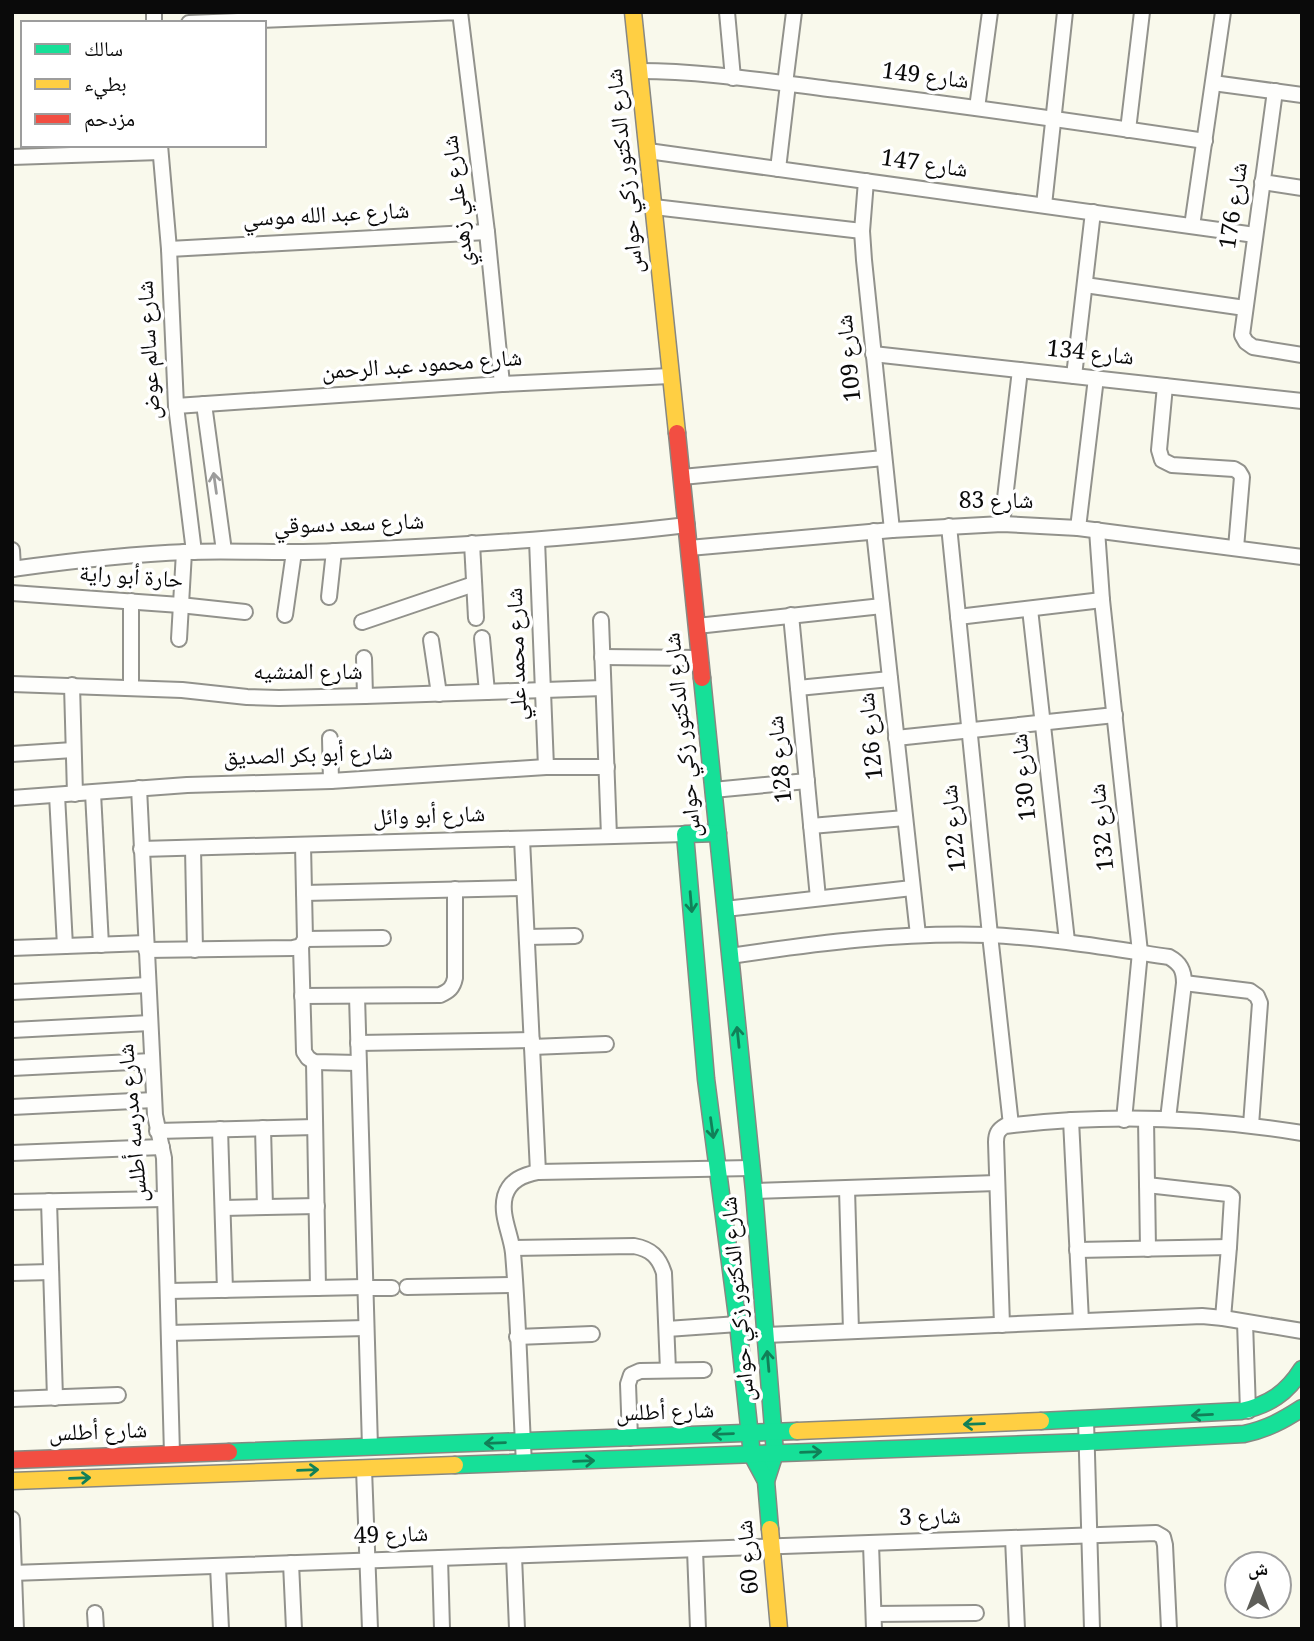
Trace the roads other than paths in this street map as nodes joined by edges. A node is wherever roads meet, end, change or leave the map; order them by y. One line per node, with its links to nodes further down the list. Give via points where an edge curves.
1 (460, 12): 9 (street); 32 (street, شارع علي زهدي)
2 (633, 12): 10 (street, شارع الدكتور زكي حواس)
3 (727, 12): 11 (street)
4 (794, 12): 13 (street)
5 (990, 12): 16 (street)
6 (1065, 12): 17 (street)
7 (1142, 12): 18 (street)
8 (1223, 12): 12 (street)
9 (238, 21)
10 (639, 71): 11 (street, شارع 149); 21 (street, شارع الدكتور زكي حواس)
11 (733, 78): 13 (street, شارع 149)
12 (1213, 83): 14 (street); 19 (street)
13 (787, 84): 16 (street, شارع 149); 23 (street)
14 (1275, 91): 15 (street); 25 (street, شارع 176)
15 (1302, 95)
16 (977, 108): 17 (street, شارع 149)
17 (1054, 119): 18 (street, شارع 149); 27 (street)
18 (1128, 130): 19 (street, شارع 149)
19 (1205, 141): 30 (street)
20 (160, 149): 22 (street); 34 (street, شارع سالم عوض)
21 (648, 151): 23 (street, شارع 147); 28 (street, شارع الدكتور زكي حواس)
22 (12, 157)
23 (778, 169): 24 (street, شارع 147)
24 (866, 181): 27 (street, شارع 147); 31 (street, شارع 109)
25 (1262, 182): 26 (street); 33 (street, شارع 176)
26 (1302, 188)
27 (1044, 205): 29 (street, شارع 147)
28 (654, 207): 31 (street); 40 (street, شارع الدكتور زكي حواس)
29 (1093, 212): 30 (street, شارع 147); 35 (street)
30 (1192, 226): 33 (street, شارع 147)
31 (862, 231): 37 (street, شارع 109)
32 (487, 232): 34 (street, شارع عبد الله موسي); 43 (street, شارع علي زهدي)
33 (1255, 235): 36 (street, شارع 176)
34 (169, 249): 47 (street, شارع سالم عوض)
35 (1084, 285): 36 (street); 41 (street)
36 (1245, 308): 38 (street, شارع 176, via 1242,335 1246,342)
37 (873, 354): 39 (street, شارع 134); 48 (street, شارع 109)
38 (1302, 355)
39 (1020, 370): 41 (street, شارع 134); 50 (street)
40 (670, 376): 43 (street, شارع محمود عبد الرحمن); 49 (street, شارع الدكتور زكي حواس)
41 (1074, 376): 42 (street, شارع 134)
42 (1096, 378): 44 (street, شارع 134); 53 (street)
43 (502, 384): 46 (street, شارع محمود عبد الرحمن)
44 (1165, 386): 45 (street, شارع 134); 60 (street, via 1162,460 1172,465 1234,469 1242,477)
45 (1302, 401)
46 (204, 404): 47 (street, شارع محمود عبد الرحمن); 62 (street, one-way to 46)
47 (176, 406): 64 (street, شارع سالم عوض)
48 (884, 458): 49 (street); 54 (street, شارع 109)
49 (682, 477): 51 (street, شارع الدكتور زكي حواس)
50 (1002, 524): 52 (street, شارع 83); 53 (street, شارع 83)
51 (687, 525): 57 (street, شارع سعد دسوقي); 59 (street, شارع الدكتور زكي حواس)
52 (948, 526): 54 (street, شارع 83); 79 (street, شارع 122)
53 (1078, 528): 55 (street, شارع 83)
54 (892, 530): 56 (street, شارع 83)
55 (1097, 530): 60 (street, شارع 83); 71 (street, شارع 132)
56 (874, 531): 59 (street, شارع 83); 74 (street, شارع 126)
57 (537, 540): 58 (street, شارع سعد دسوقي); 96 (street, شارع محمد علي)
58 (472, 543): 63 (street, شارع سعد دسوقي); 68 (street)
59 (689, 548): 83 (street, شارع الدكتور زكي حواس)
60 (1236, 548): 66 (street, شارع 83)
61 (12, 550): 67 (street)
62 (224, 551): 64 (street, شارع سعد دسوقي); 65 (street, شارع سعد دسوقي)
63 (334, 551): 65 (street, شارع سعد دسوقي); 70 (street)
64 (189, 552): 67 (street, شارع سعد دسوقي); 73 (street, شارع سالم عوض)
65 (294, 552): 77 (street)
66 (1302, 557)
67 (13, 569)
68 (474, 584): 80 (street); 82 (street)
69 (12, 593): 72 (street, حارة أبو راية)
70 (329, 597)
71 (1102, 600): 75 (street); 100 (street, شارع 132)
72 (131, 601): 73 (street, حارة أبو راية); 93 (street)
73 (180, 605): 76 (street, حارة أبو راية); 85 (street, شارع سالم عوض)
74 (882, 606): 78 (street); 90 (street, شارع 126)
75 (1030, 609): 79 (street); 101 (street, شارع 130)
76 (246, 611)
77 (285, 615)
78 (791, 615): 83 (street); 95 (street, شارع 128)
79 (958, 617): 102 (street, شارع 122)
80 (476, 618)
81 (601, 620): 87 (street)
82 (362, 622)
83 (697, 626): 89 (street, شارع الدكتور زكي حواس)
84 (482, 638): 97 (street)
85 (179, 639)
86 (430, 640): 98 (street)
87 (602, 657): 89 (street); 94 (street)
88 (364, 658): 99 (street)
89 (700, 658): 112 (street, شارع الدكتور زكي حواس)
90 (890, 679): 95 (street); 104 (street, شارع 126)
91 (12, 684): 92 (street, شارع المنشيه)
92 (72, 685): 93 (street, شارع المنشيه); 105 (street)
93 (131, 688): 99 (street, شارع المنشيه, via 247,697)
94 (603, 688): 96 (street, شارع المنشيه); 108 (street)
95 (798, 688): 110 (street, شارع 128)
96 (543, 690): 97 (street, شارع المنشيه); 107 (street, شارع محمد علي)
97 (487, 692): 98 (street, شارع المنشيه)
98 (439, 694): 99 (street, شارع المنشيه)
99 (365, 696)
100 (1115, 715): 101 (street); 144 (street, شارع 132)
101 (1043, 723): 102 (street); 137 (street, شارع 130)
102 (969, 730): 104 (street); 133 (street, شارع 122)
103 (330, 738): 109 (street)
104 (897, 738): 117 (street, شارع 126)
105 (74, 750): 106 (street); 114 (street)
106 (12, 754)
107 (546, 767): 108 (street, شارع أبو بكر الصديق); 109 (street, شارع أبو بكر الصديق)
108 (607, 767): 121 (street)
109 (331, 781): 111 (street, شارع أبو بكر الصديق)
110 (807, 781): 112 (street); 118 (street, شارع 128)
111 (139, 788): 113 (street, شارع أبو بكر الصديق); 125 (street, شارع مدرسه أطلس)
112 (713, 790): 119 (street, شارع الدكتور زكي حواس)
113 (93, 793): 114 (street, شارع أبو بكر الصديق); 139 (street)
114 (75, 794): 115 (street, شارع أبو بكر الصديق)
115 (57, 795): 116 (street, شارع أبو بكر الصديق); 140 (street)
116 (12, 798)
117 (905, 818): 118 (street); 127 (street, شارع 126)
118 (811, 826): 130 (street, شارع 128)
119 (718, 833): 120 (street, شارع أبو وائل); 131 (street, شارع الدكتور زكي حواس)
120 (685, 834): 121 (street, شارع أبو وائل); 176 (street, شارع الدكتور زكي حواس, one-way to 176)
121 (609, 836): 122 (street, شارع أبو وائل)
122 (522, 839): 123 (street, شارع أبو وائل); 126 (street)
123 (303, 845): 124 (street, شارع أبو وائل); 129 (street)
124 (193, 848): 125 (street, شارع أبو وائل); 143 (street)
125 (141, 849): 141 (street, شارع مدرسه أطلس)
126 (524, 888): 128 (street); 135 (street)
127 (912, 888): 130 (street); 132 (street, شارع 126)
128 (455, 889): 129 (street); 150 (street, via 455,978 448,992)
129 (304, 893): 138 (street)
130 (818, 898): 131 (street)
131 (725, 909): 145 (street, شارع الدكتور زكي حواس)
132 (918, 935): 133 (street); 145 (street, via 848,939)
133 (990, 935): 137 (street); 166 (street, شارع 122)
134 (575, 936): 135 (street)
135 (527, 937): 153 (street)
136 (383, 938): 138 (street)
137 (1067, 941): 144 (street)
138 (303, 943): 143 (street, via 293,948); 149 (street)
139 (102, 945): 140 (street); 141 (street)
140 (65, 946): 142 (street)
141 (146, 947): 143 (street); 147 (street, شارع مدرسه أطلس)
142 (12, 948)
143 (195, 950)
144 (1140, 952): 146 (street, via 1176,961); 165 (street, شارع 132)
145 (730, 956): 175 (street, شارع الدكتور زكي حواس, one-way to 145)
146 (1184, 983): 163 (street); 167 (street, via 1250,990 1260,1003)
147 (148, 985): 148 (street); 151 (street, شارع مدرسه أطلس)
148 (12, 992)
149 (302, 996): 150 (street); 157 (street, via 304,1052)
150 (357, 996): 154 (street)
151 (150, 1023): 152 (street); 156 (street, شارع مدرسه أطلس)
152 (12, 1030)
153 (532, 1043): 154 (street); 155 (street); 177 (street)
154 (358, 1044): 158 (street)
155 (606, 1044)
156 (152, 1060): 159 (street); 160 (street, شارع مدرسه أطلس)
157 (314, 1062): 158 (street); 168 (street)
158 (358, 1063): 195 (street)
159 (12, 1068)
160 (154, 1100): 161 (street); 171 (street, شارع مدرسه أطلس)
161 (12, 1107)
162 (1146, 1119): 163 (street); 165 (street); 179 (street)
163 (1168, 1119): 167 (street)
164 (1071, 1120): 165 (street); 166 (street); 191 (street)
165 (1125, 1120)
166 (1011, 1125): 178 (street, via 996,1135)
167 (1251, 1125): 172 (street)
168 (315, 1127): 169 (street); 185 (street)
169 (263, 1128): 170 (street); 186 (street)
170 (220, 1129): 171 (street); 187 (street)
171 (157, 1131): 173 (street, شارع مدرسه أطلس)
172 (1302, 1133)
173 (162, 1147): 174 (street); 182 (street, شارع مدرسه أطلس)
174 (12, 1153)
175 (751, 1168): 176 (street); 181 (street, شارع الدكتور زكي حواس)
176 (718, 1170): 177 (street); 202 (street, شارع الدكتور زكي حواس)
177 (538, 1172): 189 (street, via 525,1174 506,1192 503,1204)
178 (997, 1182): 180 (street); 203 (street)
179 (1147, 1185): 188 (street, via 1230,1195); 190 (street)
180 (847, 1189): 181 (street); 206 (street)
181 (754, 1191): 210 (street, شارع الدكتور زكي حواس)
182 (165, 1199): 184 (street); 198 (street, شارع مدرسه أطلس)
183 (12, 1202): 184 (street)
184 (49, 1202): 192 (street)
185 (317, 1206): 186 (street); 196 (street)
186 (265, 1207): 187 (street)
187 (223, 1208): 197 (street)
188 (1229, 1247): 190 (street); 199 (street)
189 (513, 1248): 194 (street); 205 (street, via 645,1248 661,1263 664,1273)
190 (1148, 1249): 191 (street)
191 (1077, 1250): 200 (street)
192 (51, 1272): 193 (street); 216 (street)
193 (12, 1273)
194 (514, 1285): 195 (street); 211 (street)
195 (365, 1287): 196 (street); 204 (street)
196 (318, 1288): 197 (street)
197 (225, 1290): 198 (street)
198 (168, 1291): 208 (street, شارع مدرسه أطلس)
199 (1223, 1318): 200 (street); 201 (street)
200 (1081, 1321): 203 (street)
201 (1245, 1322): 207 (street); 219 (street)
202 (738, 1325): 205 (street); 221 (street, شارع الدكتور زكي حواس)
203 (1002, 1325): 206 (street)
204 (366, 1328): 208 (street); 226 (street)
205 (667, 1329): 212 (street)
206 (851, 1331): 210 (street)
207 (1302, 1331)
208 (169, 1333): 229 (street, شارع مدرسه أطلس)
209 (592, 1335): 211 (street)
210 (766, 1335): 222 (street, شارع الدكتور زكي حواس, one-way to 210)
211 (517, 1337): 224 (street)
212 (668, 1370): 213 (street); 223 (street, via 631,1375)
213 (704, 1370)
214 (1300, 1377): 219 (street, شارع أطلس, via 1266,1405)
215 (118, 1395): 216 (street)
216 (55, 1398): 217 (street)
217 (12, 1399)
218 (1302, 1408): 225 (street, شارع أطلس, via 1277,1424 1244,1434)
219 (1248, 1411): 220 (street, شارع أطلس, one-way to 220)
220 (1086, 1420): 222 (street, شارع أطلس, one-way to 222); 225 (street)
221 (750, 1433): 222 (street, شارع أطلس); 223 (street, شارع أطلس, one-way to 223); 230 (street, شارع الدكتور زكي حواس)
222 (774, 1433): 228 (street, شارع الدكتور زكي حواس)
223 (630, 1438): 224 (street, شارع أطلس)
224 (522, 1442): 226 (street, شارع أطلس, one-way to 226); 232 (street)
225 (1087, 1442): 228 (street, شارع أطلس, one-way to 225); 238 (street)
226 (370, 1447): 227 (street, شارع أطلس)
227 (332, 1448): 229 (street, شارع أطلس); 233 (street)
228 (775, 1453): 230 (street, شارع أطلس); 236 (street, شارع 60)
229 (172, 1454): 231 (street, شارع أطلس)
230 (752, 1455): 232 (street, شارع أطلس, one-way to 230); 236 (street, شارع 60)
231 (12, 1460)
232 (524, 1463): 234 (street, شارع أطلس)
233 (333, 1469): 234 (street, شارع أطلس); 235 (street, شارع أطلس, one-way to 233)
234 (364, 1469): 245 (street)
235 (12, 1481)
236 (766, 1481): 241 (street, شارع 60)
237 (12, 1519): 248 (street)
238 (1090, 1535): 239 (street, شارع 3); 264 (street); 265 (street, شارع 3, via 1156,1533 1163,1537)
239 (1013, 1538): 240 (street, شارع 3); 263 (street)
240 (871, 1544): 241 (street, شارع 3); 252 (street)
241 (772, 1546): 242 (street, شارع 49); 261 (street, شارع 60)
242 (695, 1550): 243 (street, شارع 49); 260 (street)
243 (514, 1556): 244 (street, شارع 49); 259 (street)
244 (440, 1558): 245 (street, شارع 49); 258 (street)
245 (367, 1561): 246 (street, شارع 49); 257 (street)
246 (291, 1563): 247 (street, شارع 49); 256 (street)
247 (218, 1566): 248 (street, شارع 49); 255 (street)
248 (13, 1573): 253 (street)
249 (95, 1613): 254 (street)
250 (976, 1613): 251 (street)
251 (947, 1614): 252 (street); 262 (street)
252 (874, 1621)
253 (16, 1629)
254 (96, 1629)
255 (220, 1629)
256 (294, 1629)
257 (370, 1629)
258 (442, 1629)
259 (517, 1629)
260 (698, 1629)
261 (779, 1629)
262 (947, 1629)
263 (1017, 1629)
264 (1092, 1629)
265 (1169, 1629)

